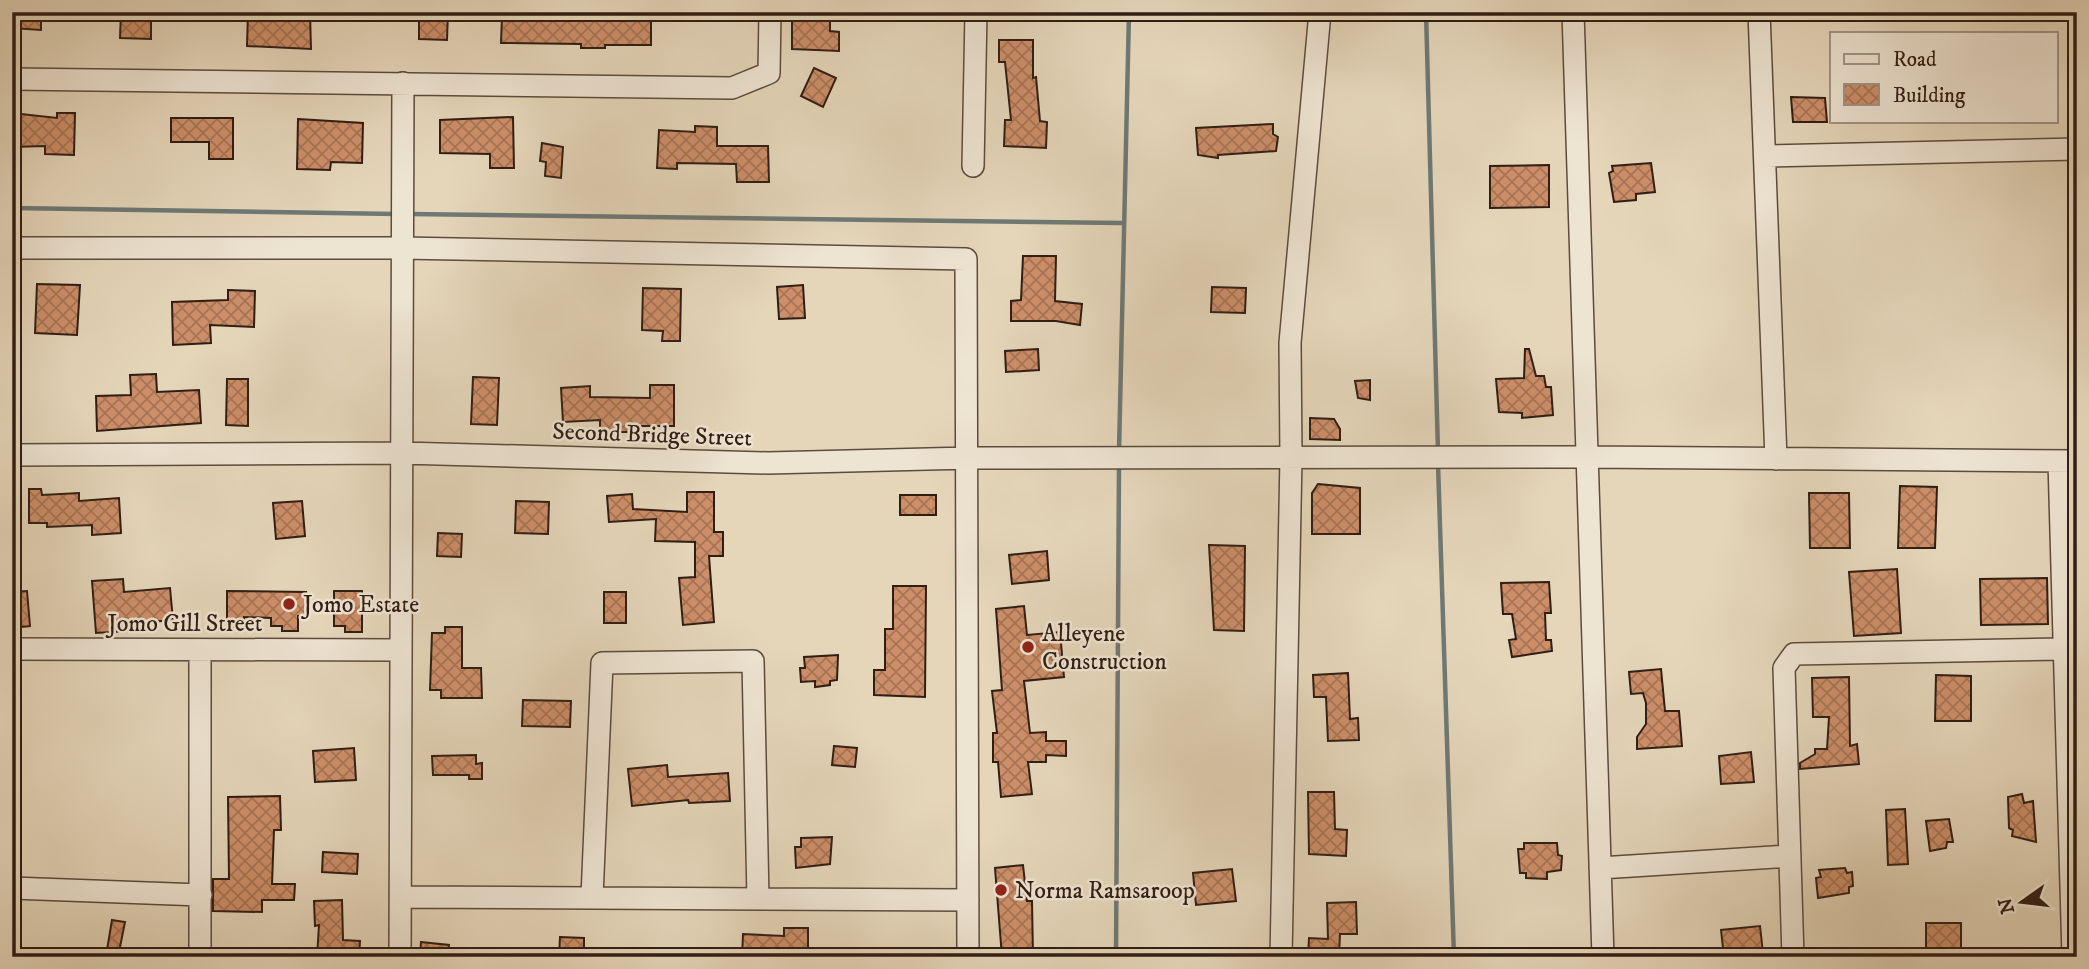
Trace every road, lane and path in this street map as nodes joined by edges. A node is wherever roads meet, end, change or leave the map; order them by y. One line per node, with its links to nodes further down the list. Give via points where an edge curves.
1 (770, 12): 7 (street, via 769,73 732,88)
2 (976, 12): 10 (street)
3 (1320, 12): 17 (street, via 1290,343)
4 (1573, 12): 15 (street)
5 (1759, 12): 9 (street)
6 (12, 79): 7 (street)
7 (403, 83): 11 (street)
8 (2077, 149): 9 (street)
9 (1765, 156): 18 (street)
10 (973, 166)
11 (402, 238): 12 (street); 13 (street); 16 (street, via 965,259)
12 (12, 248)
13 (403, 453): 14 (street, Second Bridge Street); 16 (street, Second Bridge Street, via 768,463); 23 (street)
14 (12, 455)
15 (1586, 457): 17 (street, Second Bridge Street); 18 (street, Second Bridge Street); 25 (street)
16 (968, 458): 17 (street, Second Bridge Street); 31 (street)
17 (1291, 458): 35 (street)
18 (1776, 459): 19 (street, Second Bridge Street)
19 (2068, 461): 21 (street)
20 (12, 649): 22 (street, Jomo Gill Street)
21 (2062, 649): 24 (street, via 1794,653 1784,668); 38 (street)
22 (200, 650): 23 (street, Jomo Gill Street); 27 (street)
23 (400, 650): 28 (street)
24 (1790, 856): 25 (street); 37 (street)
25 (1600, 868): 36 (street)
26 (12, 888): 27 (street)
27 (201, 895): 32 (street)
28 (401, 897): 29 (street); 33 (street)
29 (592, 897): 30 (street); 30 (street, via 602,663 753,661)
30 (758, 898): 31 (street)
31 (968, 900): 34 (street)
32 (200, 957)
33 (400, 957)
34 (968, 957)
35 (1282, 957)
36 (1603, 957)
37 (1793, 957)
38 (2073, 957)

